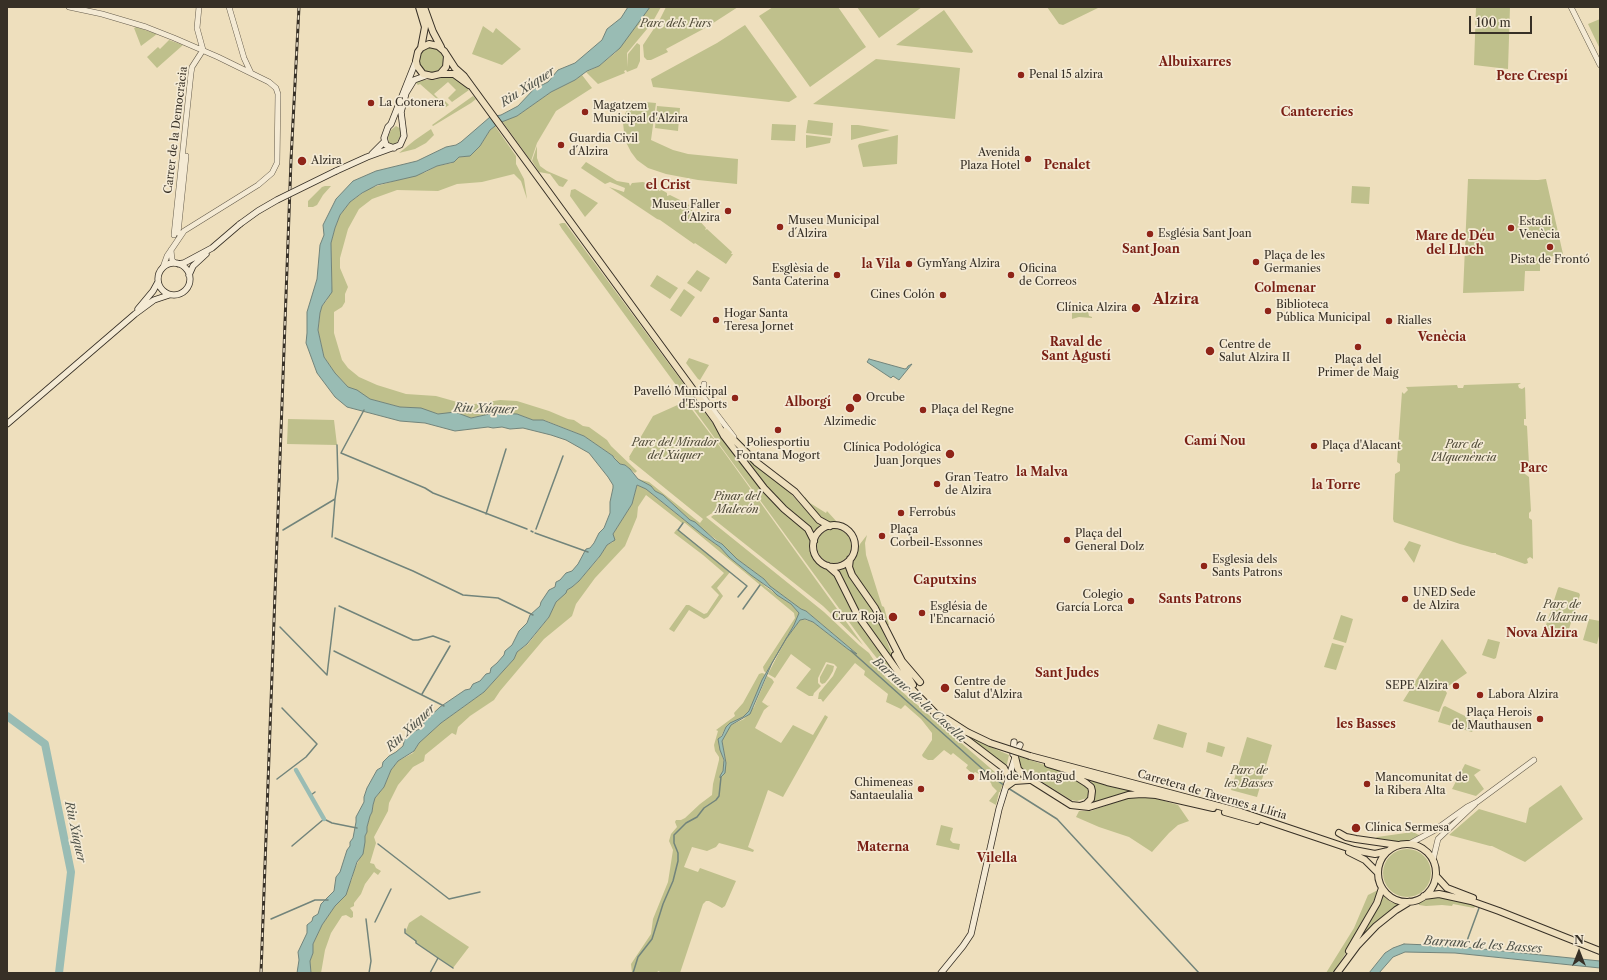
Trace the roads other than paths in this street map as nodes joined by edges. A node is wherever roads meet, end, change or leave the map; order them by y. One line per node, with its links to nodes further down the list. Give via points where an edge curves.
1 (69, 7): 8 (street, via 146,27)
2 (200, 7): 8 (street, via 199,28)
3 (229, 7): 12 (street)
4 (419, 7): 7 (main road, via 425,27)
5 (424, 7): 9 (main road, via 433,32)
6 (1571, 7): 11 (street)
7 (421, 48): 9 (main road, via 434,44); 10 (main road)
8 (204, 51): 12 (street); 21 (street, Carrer de la Democràcia, via 195,67)
9 (444, 51): 13 (main road, via 447,58 446,67); 15 (main road)
10 (416, 61): 14 (main road, via 420,70); 16 (main road)
11 (1600, 65)
12 (251, 73): 23 (street, via 269,82 278,94 277,163 272,174 184,231)
13 (440, 74): 14 (main road); 15 (main road, via 454,74)
14 (428, 76): 17 (main road, via 417,79 409,86 402,106)
15 (469, 85): 31 (main road)
16 (391, 124): 17 (main road); 18 (main road, via 386,131)
17 (402, 125): 19 (main road, via 404,136 400,145)
18 (384, 142): 19 (main road); 20 (main road)
19 (394, 148): 20 (main road)
20 (367, 157): 22 (main road, bridge, via 258,211)
21 (176, 234)
22 (212, 248): 24 (main road, via 184,263); 26 (main road, via 193,266)
23 (170, 250): 24 (street, via 172,260); 25 (street)
24 (177, 264): 25 (main road); 26 (main road, via 184,267)
25 (163, 267): 27 (main road, via 159,272)
26 (189, 275): 28 (main road, via 186,290 178,295)
27 (158, 282): 28 (main road, via 162,290); 29 (main road)
28 (169, 295): 29 (main road, via 154,300)
29 (135, 314): 32 (main road)
30 (704, 384): 33 (street, via 702,395 735,438)
31 (716, 421): 33 (main road, via 756,462); 35 (main road, via 724,436 764,488 808,529)
32 (7, 424)
33 (795, 492): 34 (main road, via 819,520)
34 (830, 526): 35 (main road, via 820,531); 36 (main road, via 843,528 851,534 854,546)
35 (814, 541): 37 (main road, via 816,557)
36 (850, 559): 37 (main road, via 842,565); 38 (main road, via 852,575)
37 (828, 566): 40 (main road, via 837,574 858,616 886,657)
38 (884, 624): 39 (main road, via 902,661); 41 (main road, via 902,670 918,692)
39 (920, 682)
40 (926, 703): 41 (main road); 49 (main road, via 962,736 1004,768)
41 (937, 711): 44 (main road, Carretera de Tavernes a Llíria, bridge, via 967,732 990,743)
42 (1014, 742): 47 (main road)
43 (1020, 745): 45 (main road)
44 (1030, 756): 48 (main road, Carretera de Tavernes a Llíria); 57 (main road, Carretera de Tavernes a Llíria, via 1241,812 1354,850 1375,854)
45 (1015, 757): 47 (main road); 50 (main road, via 1019,771)
46 (1534, 760): 51 (street)
47 (1012, 766): 49 (main road)
48 (1060, 768): 52 (main road, via 1080,778 1092,791 1091,799 1086,804); 53 (main road, Carretera de Tavernes a Llíria)
49 (1008, 782): 50 (main road, via 1023,779); 66 (main road, via 972,928 968,939)
50 (1035, 784): 52 (main road, via 1065,802)
51 (1477, 802): 55 (street); 58 (street, via 1438,839)
52 (1078, 806): 53 (main road, via 1089,807 1128,795 1142,794)
53 (1213, 808): 59 (main road, Carretera de Tavernes a Llíria, via 1297,833 1352,853 1366,860)
54 (1339, 833): 56 (main road, via 1356,839)
55 (1409, 844): 56 (main road); 58 (main road, via 1424,850)
56 (1399, 845): 57 (main road)
57 (1388, 852): 59 (main road, via 1380,862)
58 (1433, 860): 60 (main road)
59 (1378, 874): 61 (main road)
60 (1436, 876): 62 (main road, via 1432,887); 64 (main road, via 1442,884 1451,889)
61 (1382, 888): 63 (main road, via 1394,898); 67 (main road, via 1377,902)
62 (1424, 896): 63 (main road); 65 (main road, via 1439,894 1471,901)
63 (1409, 902): 67 (main road, via 1371,931)
64 (1600, 946)
65 (1600, 950)
66 (940, 973)
67 (1336, 973)

